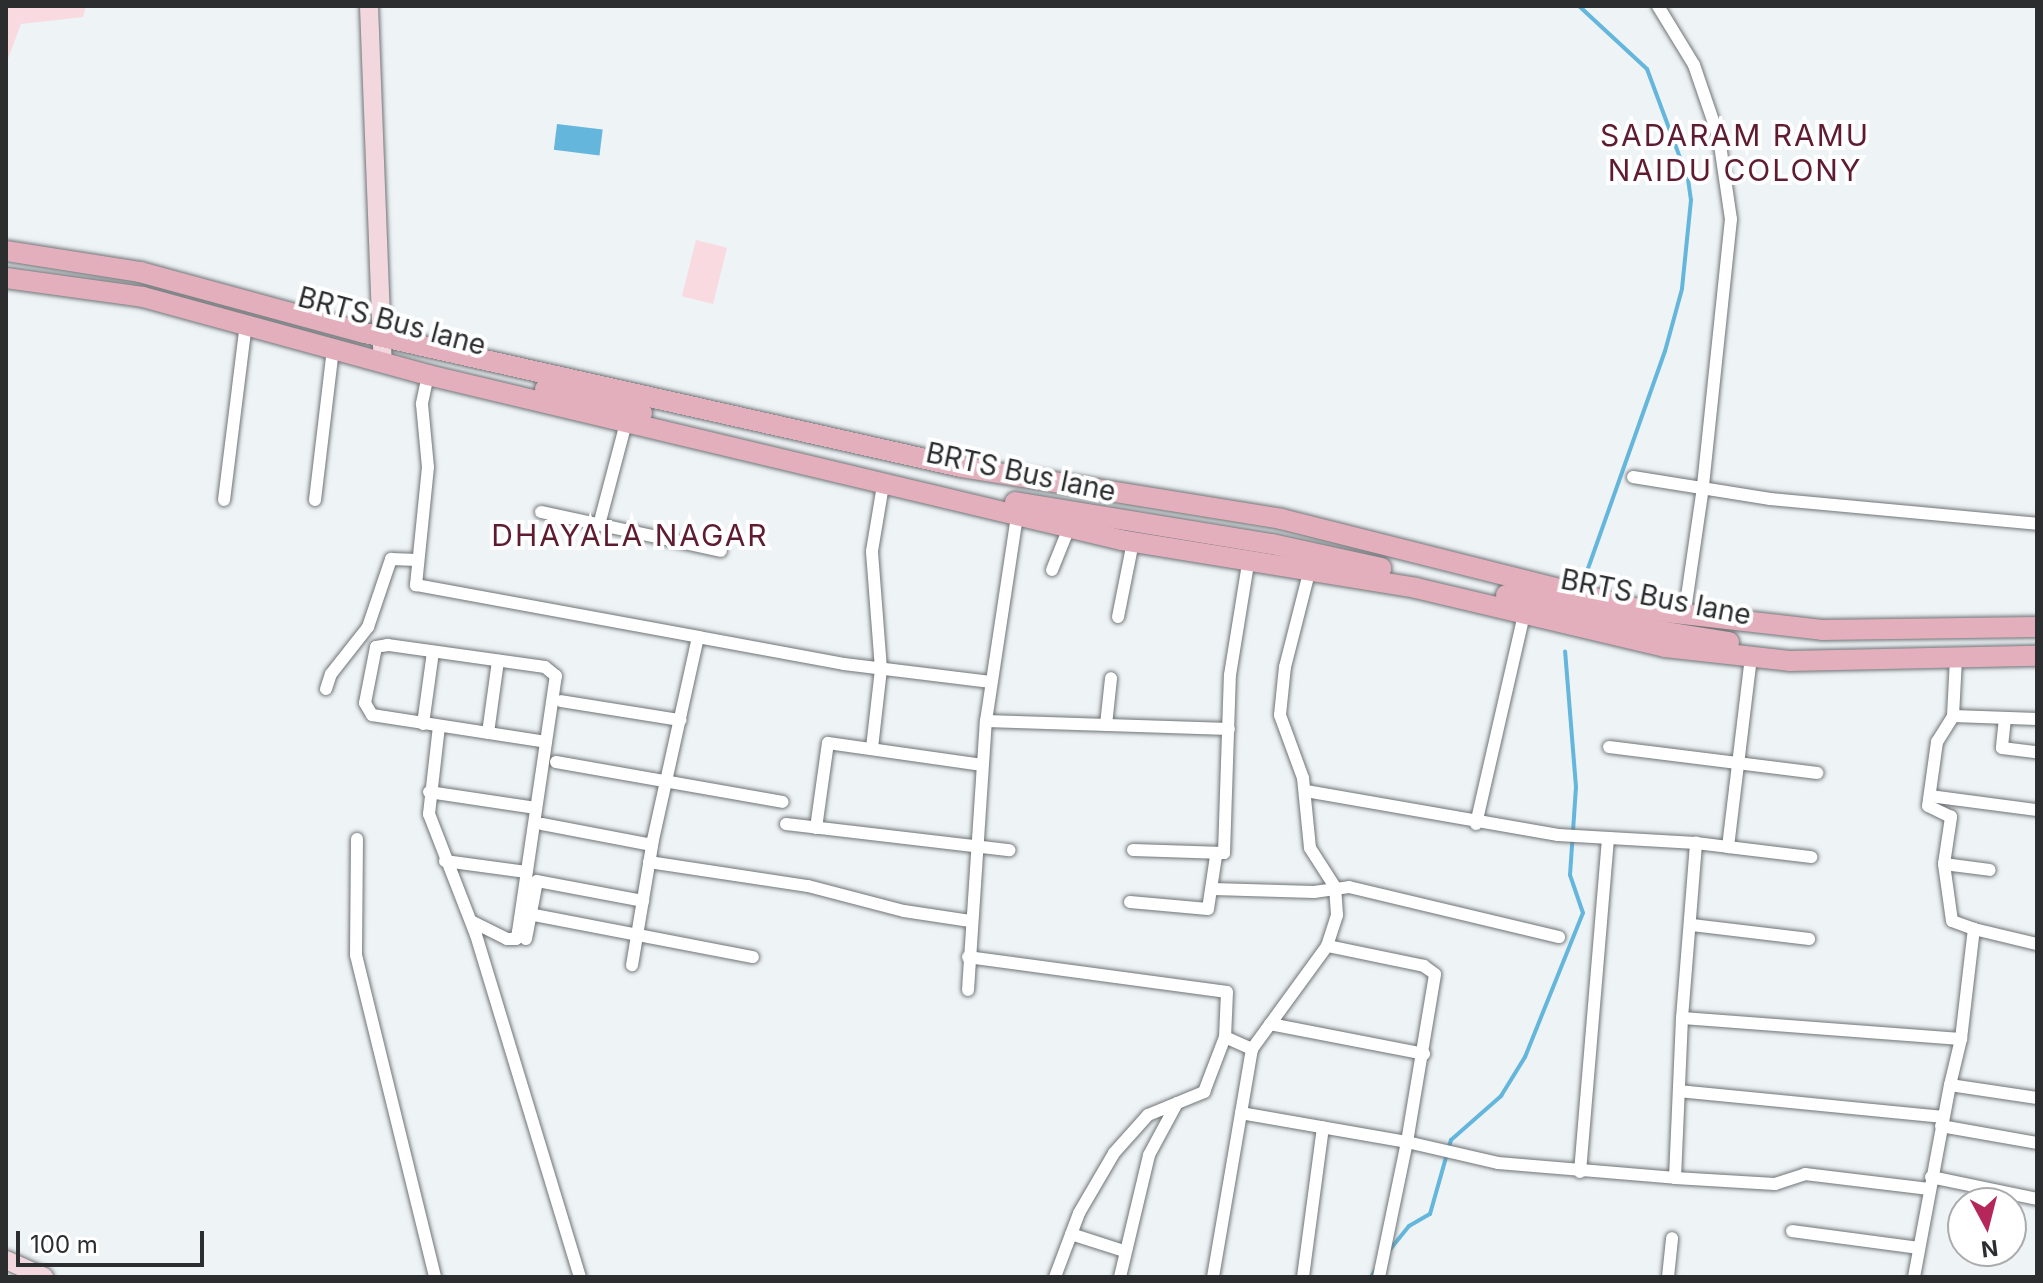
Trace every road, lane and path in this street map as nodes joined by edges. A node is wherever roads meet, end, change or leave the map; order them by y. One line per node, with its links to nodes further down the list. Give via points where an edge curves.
1 (369, 6): 8 (street)
2 (1658, 6): 13 (street, via 1694,65 1728,182 1731,219)
3 (6, 251): 8 (main road, via 140,272)
4 (6, 265): 8 (main road, BRTS Bus lane, via 150,287)
5 (6, 278): 6 (main road, via 143,297)
6 (246, 324): 7 (main road); 14 (street)
7 (333, 350): 8 (main road); 15 (street)
8 (384, 350): 9 (main road); 29 (main road, via 961,467 1281,519); 32 (main road, BRTS Bus lane, via 1008,501 1272,544 1654,630 1806,649)
9 (428, 375): 10 (main road); 24 (street, via 422,404 428,467)
10 (626, 423): 12 (main road); 19 (street)
11 (1633, 477): 13 (street)
12 (883, 485): 17 (main road); 39 (street, via 871,566)
13 (1703, 487): 18 (street, via 1770,499); 29 (street)
14 (224, 500)
15 (315, 500)
16 (541, 512): 19 (street)
17 (1017, 516): 20 (main road); 41 (street)
18 (2037, 524)
19 (599, 525): 22 (street)
20 (1069, 528): 21 (main road); 26 (street)
21 (1133, 542): 23 (main road); 28 (street)
22 (721, 551)
23 (1249, 558): 25 (main road); 52 (street, via 1230,675)
24 (417, 560): 31 (street, via 419,586); 42 (street, via 391,559 372,618)
25 (1310, 569): 27 (main road); 63 (street, via 1279,696 1283,733)
26 (1052, 570)
27 (1524, 614): 36 (main road, via 1609,636); 71 (street)
28 (1118, 617)
29 (1684, 617): 32 (main road)
30 (2037, 627): 32 (main road)
31 (698, 637): 39 (street); 47 (street)
32 (1897, 639): 33 (main road, BRTS Bus lane)
33 (2037, 644)
34 (433, 652): 38 (street); 49 (street); 49 (street, via 376,647 365,703 372,715)
35 (2037, 656): 37 (main road)
36 (1751, 658): 37 (main road); 59 (street)
37 (1956, 658): 44 (street)
38 (498, 661): 53 (street); 54 (street, via 545,667 556,676)
39 (881, 669): 41 (street); 56 (street)
40 (1111, 678): 50 (street)
41 (991, 682): 48 (street)
42 (326, 689)
43 (561, 701): 47 (street)
44 (1953, 716): 45 (street); 65 (street, via 1937,742)
45 (2005, 718): 46 (street); 57 (street, via 2002,748)
46 (2037, 719)
47 (680, 720): 62 (street)
48 (986, 721): 50 (street); 60 (street)
49 (423, 724): 51 (street)
50 (1106, 725): 52 (street)
51 (439, 726): 53 (street); 64 (street)
52 (1229, 729): 81 (street, via 1225,848)
53 (488, 733): 54 (street)
54 (546, 742): 67 (street)
55 (1609, 747): 59 (street)
56 (872, 748): 60 (street); 72 (street, via 833,742 825,746)
57 (2037, 752)
58 (556, 762): 62 (street)
59 (1738, 762): 61 (street); 78 (street)
60 (982, 765): 77 (street)
61 (1817, 773)
62 (665, 783): 66 (street); 76 (street)
63 (1306, 791): 71 (street); 88 (street, via 1313,857)
64 (429, 792): 67 (street); 83 (street, via 429,814)
65 (1930, 796): 68 (street); 85 (street, via 1931,809 1951,817)
66 (782, 802)
67 (536, 808): 87 (street)
68 (2037, 810)
69 (542, 824): 76 (street)
70 (786, 824): 72 (street)
71 (1476, 824): 74 (street)
72 (816, 828): 77 (street)
73 (357, 839): 134 (street, via 356,955)
74 (1608, 839): 75 (street); 122 (street)
75 (1696, 843): 78 (street); 95 (street)
76 (652, 845): 84 (street)
77 (975, 846): 79 (street); 94 (street)
78 (1728, 847): 82 (street)
79 (1009, 850)
80 (1133, 850): 81 (street)
81 (1216, 856): 89 (street)
82 (1811, 857)
83 (445, 861): 87 (street); 93 (street)
84 (649, 862): 90 (street); 94 (street, via 818,888 904,911)
85 (1944, 864): 86 (street); 96 (street, via 1952,921)
86 (1990, 870)
87 (526, 872): 93 (street, via 516,939)
88 (1335, 887): 89 (street, via 1305,892); 98 (street); 102 (street, via 1337,915)
89 (1213, 889): 91 (street, via 1208,909)
90 (643, 901): 92 (street, via 542,880 534,885); 97 (street)
91 (1130, 902)
92 (529, 914): 97 (street); 99 (street)
93 (471, 921): 135 (street)
94 (970, 921): 104 (street)
95 (1692, 925): 100 (street); 107 (street)
96 (1974, 929): 101 (street); 110 (street)
97 (637, 936): 103 (street); 105 (street)
98 (1559, 937)
99 (526, 939)
100 (1809, 939)
101 (2037, 944)
102 (1327, 946): 108 (street); 112 (street, via 1424,966 1435,974)
103 (753, 957)
104 (968, 957): 106 (street); 109 (street, via 1227,992)
105 (632, 965)
106 (968, 990)
107 (1682, 1018): 110 (street); 114 (street)
108 (1270, 1024): 111 (street); 112 (street)
109 (1225, 1037): 111 (street); 116 (street, via 1204,1092)
110 (1961, 1039): 113 (street)
111 (1252, 1049): 117 (street)
112 (1424, 1054): 120 (street)
113 (1950, 1085): 115 (street); 118 (street)
114 (1679, 1091): 118 (street); 123 (street)
115 (2037, 1098)
116 (1177, 1103): 127 (street, via 1140,1121 1093,1185); 130 (street, via 1149,1155)
117 (1241, 1113): 119 (street); 138 (street)
118 (1942, 1122): 121 (street); 124 (street)
119 (1323, 1127): 120 (street); 139 (street)
120 (1407, 1142): 122 (street); 132 (street)
121 (2037, 1143)
122 (1580, 1172): 123 (street)
123 (1675, 1178): 124 (street, via 1775,1184 1805,1174)
124 (1930, 1183): 125 (street); 129 (street)
125 (2037, 1199)
126 (1792, 1231): 129 (street)
127 (1071, 1234): 130 (street); 136 (street)
128 (1672, 1238): 140 (street)
129 (1919, 1248): 141 (street)
130 (1124, 1251): 137 (street)
131 (6, 1260): 133 (street)
132 (1380, 1273)
133 (44, 1277)
134 (435, 1277)
135 (580, 1277)
136 (1055, 1277)
137 (1120, 1277)
138 (1213, 1277)
139 (1303, 1277)
140 (1668, 1277)
141 (1914, 1277)

